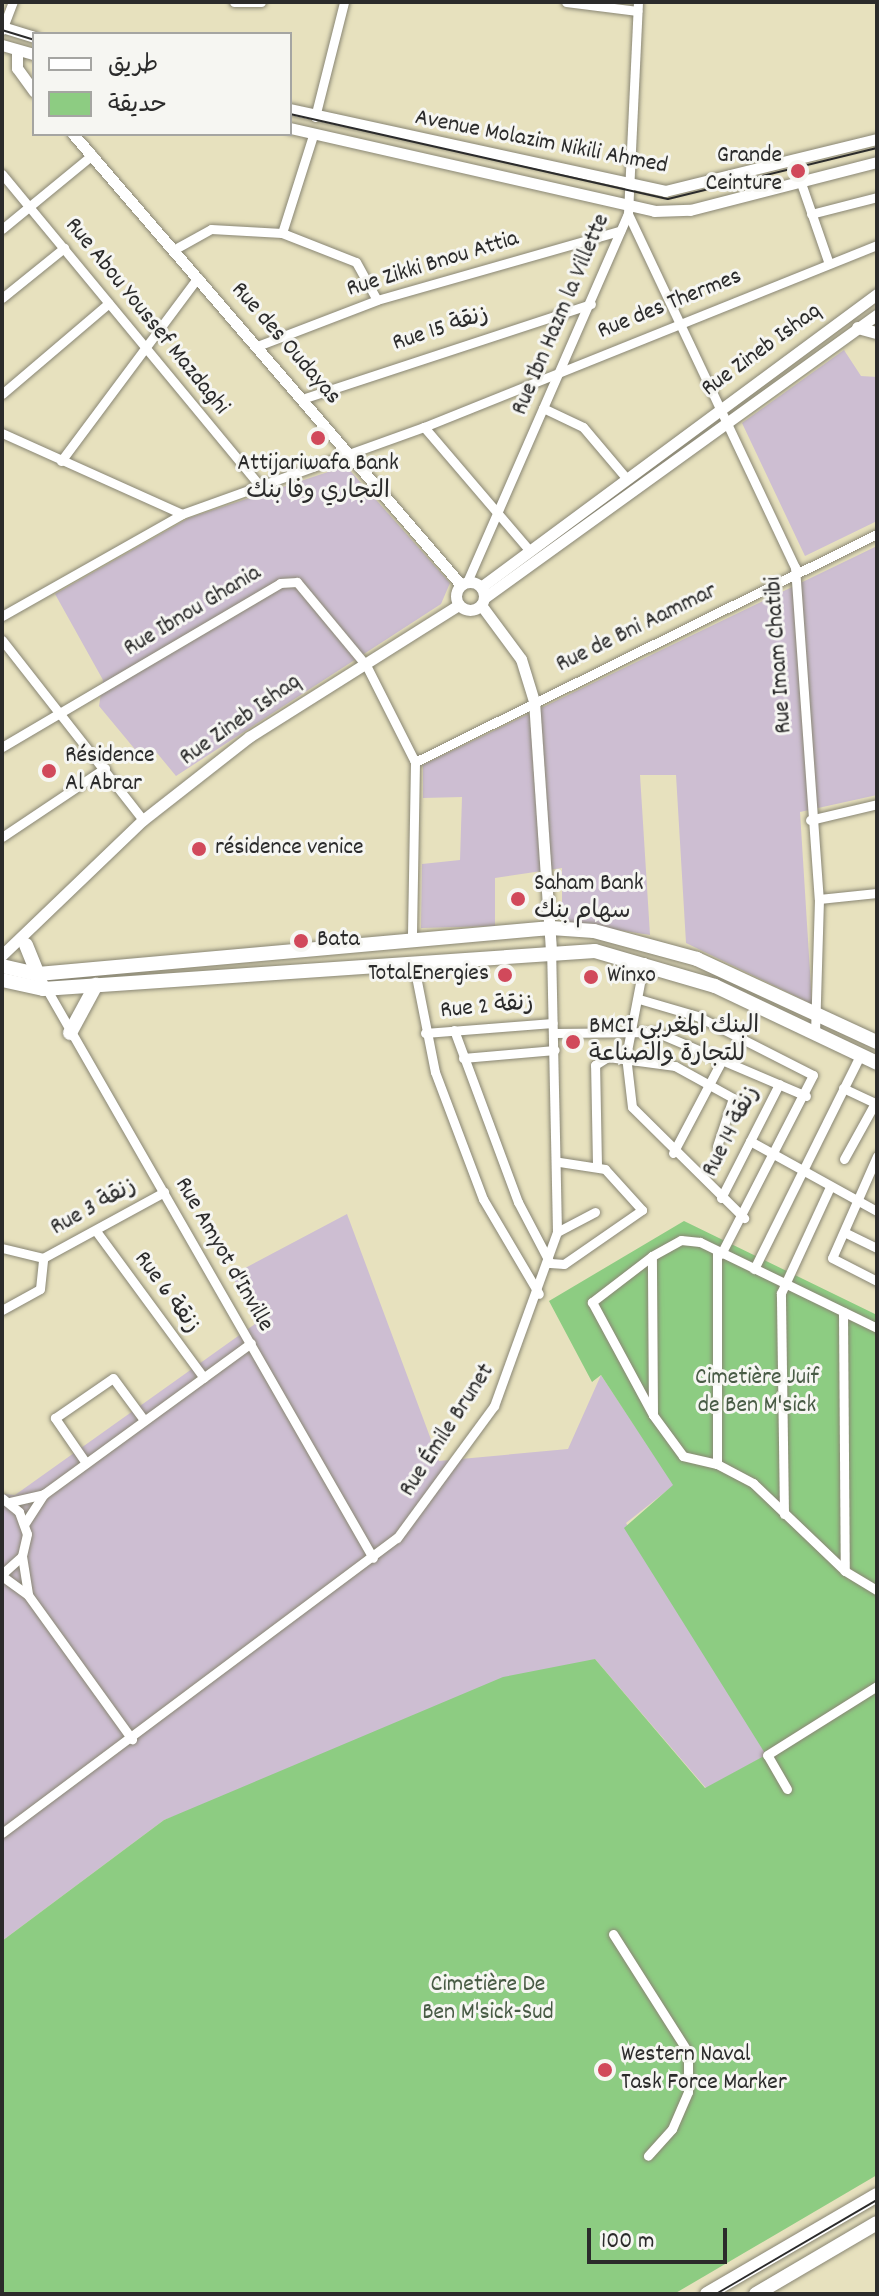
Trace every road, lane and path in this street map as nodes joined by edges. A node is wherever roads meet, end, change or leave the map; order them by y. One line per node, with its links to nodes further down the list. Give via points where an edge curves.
1 (13, 2): 7 (street)
2 (234, 2): 3 (street)
3 (261, 2)
4 (344, 2): 13 (street)
5 (566, 2): 6 (street)
6 (638, 7): 22 (street, Rue Ibn Hazm la Villette)
7 (2, 28): 8 (street)
8 (32, 36)
9 (2, 45): 10 (street)
10 (26, 52): 11 (street, via 25,80)
11 (32, 89)
12 (292, 110): 13 (street, Avenue Molazim Nikili Ahmed)
13 (315, 117): 22 (street, Avenue Molazim Nikili Ahmed)
14 (292, 129): 15 (street, Avenue Molazim Nikili Ahmed)
15 (313, 135): 25 (street, Avenue Molazim Nikili Ahmed); 29 (street)
16 (75, 136): 18 (street, Rue des Oudayas)
17 (877, 139): 22 (street, Avenue Molazim Nikili Ahmed, via 691,189)
18 (92, 155): 24 (street); 32 (street, Rue des Oudayas)
19 (877, 162): 21 (street, Avenue Molazim Nikili Ahmed)
20 (2, 174): 24 (street, Rue Abou Youssef Mazdaghi)
21 (801, 183): 25 (street, Avenue Molazim Nikili Ahmed, via 690,210); 26 (street)
22 (631, 186): 25 (street, Rue Ibn Hazm la Villette)
23 (877, 197): 26 (street)
24 (29, 206): 27 (street); 31 (street, Rue Abou Youssef Mazdaghi)
25 (628, 210): 28 (street, Rue Ibn Hazm la Villette); 41 (street, Rue Imam Chatibi)
26 (811, 214): 33 (street)
27 (2, 229)
28 (620, 231): 37 (street, Rue Zikki Bnou Attia); 39 (street, Rue Ibn Hazm la Villette)
29 (282, 233): 32 (street, via 211,229); 37 (street, via 356,262)
30 (875, 247): 33 (street, Rue des Thermes)
31 (64, 248): 35 (street); 38 (street, Rue Abou Youssef Mazdaghi)
32 (175, 249): 34 (street, Rue des Oudayas)
33 (828, 261): 41 (street, Rue des Thermes)
34 (198, 277): 44 (street, Rue des Oudayas); 45 (street)
35 (4, 292)
36 (877, 294): 49 (street, Rue Zineb Ishaq)
37 (377, 300): 44 (street, Rue Zikki Bnou Attia)
38 (109, 303): 45 (street, Rue Abou Youssef Mazdaghi); 47 (street)
39 (591, 304): 46 (street, Rue Ibn Hazm la Villette); 48 (street, Rue 15 زنقة)
40 (877, 315): 42 (street, Rue Zineb Ishaq)
41 (681, 324): 46 (street, Rue des Thermes); 49 (street, Rue Imam Chatibi)
42 (858, 328): 43 (main road); 51 (street, Rue Zineb Ishaq)
43 (877, 333)
44 (260, 345): 48 (street, Rue des Oudayas)
45 (143, 348): 55 (street); 57 (street, Rue Abou Youssef Mazdaghi)
46 (560, 370): 50 (street, Rue Ibn Hazm la Villette); 52 (street, Rue des Thermes)
47 (2, 394)
48 (305, 398): 54 (street, Rue des Oudayas)
49 (723, 407): 51 (street, Rue Imam Chatibi); 56 (street, Rue Zineb Ishaq)
50 (543, 408): 56 (street, via 583,427); 59 (street, Rue Ibn Hazm la Villette)
51 (730, 422): 62 (street, Rue Imam Chatibi); 64 (street, Rue Zineb Ishaq)
52 (424, 427): 54 (street, Rue des Thermes); 59 (street)
53 (2, 433): 55 (street)
54 (349, 453): 57 (street, Rue des Thermes); 63 (street, Rue des Oudayas)
55 (61, 461): 58 (street)
56 (627, 479): 61 (street, Rue Zineb Ishaq)
57 (259, 485): 58 (street, Rue des Thermes)
58 (182, 514): 66 (street, Rue des Thermes)
59 (499, 514): 61 (street); 63 (street, Rue Ibn Hazm la Villette)
60 (877, 534): 62 (street, Rue de Bni Aammar)
61 (529, 550): 64 (street, Rue Zineb Ishaq)
62 (796, 573): 69 (street, Rue de Bni Aammar); 76 (street, Rue Imam Chatibi)
63 (464, 583): 64 (street); 65 (street)
64 (482, 597): 65 (street); 69 (street, via 521,659)
65 (459, 605): 68 (street, Rue Zineb Ishaq)
66 (2, 616)
67 (2, 640): 70 (street)
68 (366, 665): 70 (street, Rue Ibnou Ghania, via 304,587 286,581); 72 (street, Rue Ibnou Ghania); 75 (street, Rue Zineb Ishaq, via 249,737)
69 (534, 701): 72 (street, Rue de Bni Aammar); 80 (street)
70 (58, 710): 71 (street, Rue Ibnou Ghania); 73 (street)
71 (2, 747)
72 (415, 762): 82 (street)
73 (105, 768): 75 (street); 77 (street)
74 (877, 804): 76 (street)
75 (143, 820): 81 (street, Rue Zineb Ishaq)
76 (810, 820): 79 (street, Rue Imam Chatibi)
77 (2, 837)
78 (877, 893): 79 (street)
79 (819, 899): 92 (street, Rue Imam Chatibi)
80 (551, 928): 82 (main road); 83 (street); 92 (main road, via 594,931 697,959)
81 (29, 938): 84 (street, Rue Zineb Ishaq); 87 (street, Rue Zineb Ishaq); 88 (main road)
82 (412, 941): 88 (main road)
83 (551, 949): 85 (main road); 86 (main road); 93 (street, Rue Émile Brunet)
84 (2, 955)
85 (413, 959): 89 (main road); 97 (street)
86 (644, 962): 91 (street); 98 (main road)
87 (4, 973): 88 (main road); 90 (main road)
88 (38, 974): 90 (street, Rue Amyot d'Inville)
89 (96, 985): 90 (main road); 96 (main road)
90 (43, 989): 96 (street, Rue Amyot d'Inville)
91 (639, 999): 94 (street); 109 (street, via 697,1016 812,1074)
92 (819, 1014): 98 (street, Rue Imam Chatibi); 99 (main road)
93 (554, 1028): 94 (street, Rue 2 زنقة); 95 (street, Rue 2 زنقة); 100 (street, Rue Émile Brunet)
94 (634, 1028): 102 (street); 104 (street)
95 (454, 1030): 97 (street, Rue 2 زنقة); 103 (street)
96 (70, 1033): 122 (street, Rue Amyot d'Inville)
97 (425, 1033): 140 (street, via 483,1199)
98 (815, 1033): 101 (main road)
99 (877, 1042)
100 (555, 1050): 103 (street); 117 (street, Rue Émile Brunet)
101 (860, 1055): 105 (main road); 108 (street)
102 (626, 1056): 106 (street, via 675,1066); 113 (street, via 632,1107); 118 (street, via 595,1065)
103 (463, 1058): 136 (street)
104 (723, 1058): 106 (street); 107 (street)
105 (877, 1063)
106 (710, 1084): 112 (street, via 734,1101); 113 (street)
107 (779, 1084): 109 (street); 111 (street, Rue 14 زنقة)
108 (843, 1088): 110 (street); 119 (street)
109 (806, 1096): 115 (street)
110 (876, 1103): 116 (street)
111 (750, 1141): 115 (street); 123 (street, Rue 14 زنقة)
112 (717, 1146)
113 (673, 1153): 123 (street)
114 (877, 1156): 120 (street)
115 (776, 1157): 119 (street); 127 (street)
116 (844, 1159)
117 (560, 1162): 118 (street); 129 (street, Rue Émile Brunet)
118 (597, 1165): 136 (street, via 641,1202 641,1213 574,1260)
119 (804, 1172): 121 (street); 137 (street)
120 (873, 1176): 124 (street)
121 (830, 1187): 124 (street); 139 (street)
122 (164, 1192): 128 (street, Rue 3 زنقة); 144 (street, Rue Amyot d'Inville)
123 (721, 1198): 127 (street)
124 (858, 1202): 125 (street); 130 (street)
125 (877, 1211)
126 (595, 1212): 129 (street)
127 (744, 1218): 133 (street)
128 (96, 1231): 135 (street, Rue 3 زنقة); 145 (street, Rue 6 زنقة)
129 (557, 1232): 136 (street, Rue Émile Brunet)
130 (844, 1232): 132 (street); 138 (street, via 832,1258)
131 (2, 1248): 135 (street)
132 (877, 1248)
133 (719, 1253): 134 (street, via 688,1239); 137 (street); 149 (street)
134 (652, 1256): 146 (street); 146 (street, via 592,1302)
135 (43, 1258): 141 (street, via 40,1289)
136 (550, 1263): 140 (street, Rue Émile Brunet)
137 (754, 1269): 139 (street)
138 (877, 1281)
139 (784, 1282): 142 (street); 152 (street)
140 (539, 1294): 155 (street, Rue Émile Brunet, via 494,1406 450,1473)
141 (2, 1310)
142 (843, 1312): 143 (street); 156 (street)
143 (877, 1328)
144 (251, 1343): 145 (street); 155 (street, Rue Amyot d'Inville)
145 (204, 1378): 147 (street)
146 (653, 1415): 149 (street, via 683,1456)
147 (144, 1420): 148 (street); 148 (street, via 113,1378 55,1418)
148 (86, 1463): 150 (street)
149 (717, 1464): 152 (street, via 753,1483)
150 (44, 1494): 151 (street); 153 (street)
151 (6, 1500): 153 (street)
152 (784, 1514): 156 (street)
153 (25, 1523): 154 (street)
154 (22, 1556): 157 (street); 159 (street)
155 (373, 1558): 161 (street, Rue Émile Brunet)
156 (845, 1571): 158 (street)
157 (2, 1575): 159 (street)
158 (877, 1590)
159 (28, 1595): 161 (street)
160 (877, 1686): 162 (street, via 767,1755)
161 (132, 1739): 163 (street, Rue Émile Brunet)
162 (787, 1789)
163 (2, 1833)
164 (613, 1934): 165 (street, via 688,2052 688,2092 672,2129)
165 (648, 2156)
166 (877, 2195): 168 (main road)
167 (877, 2223): 169 (main road)
168 (707, 2294)
169 (756, 2294)

